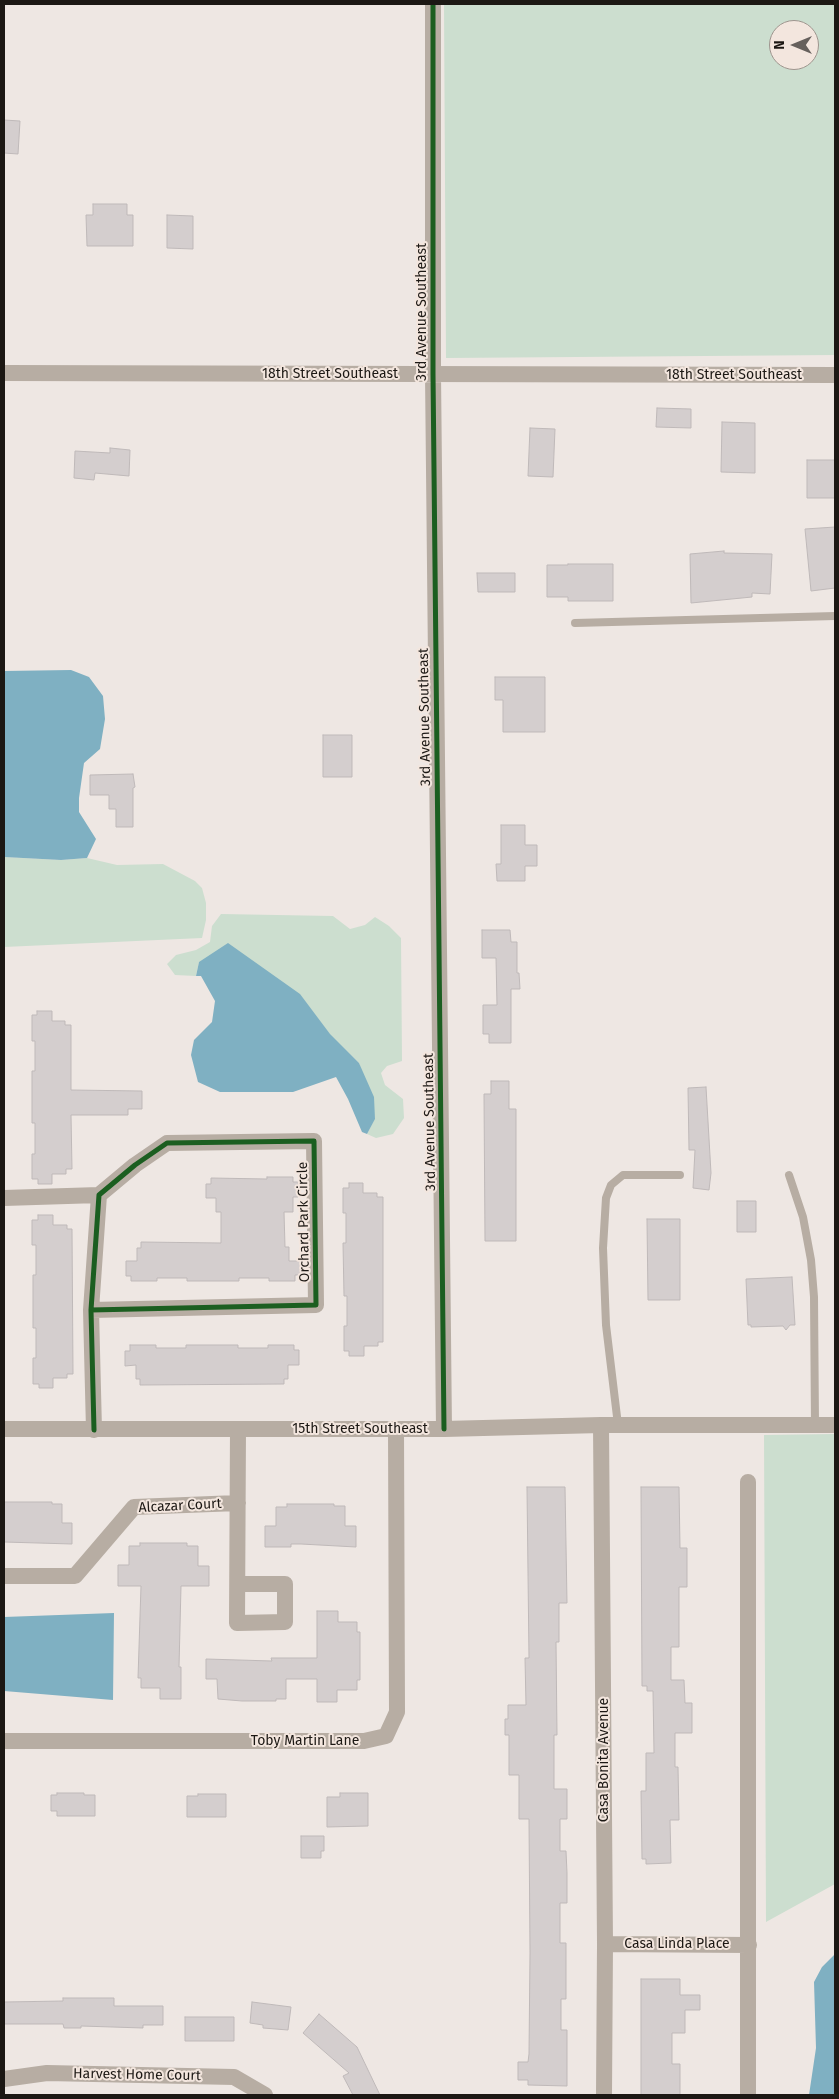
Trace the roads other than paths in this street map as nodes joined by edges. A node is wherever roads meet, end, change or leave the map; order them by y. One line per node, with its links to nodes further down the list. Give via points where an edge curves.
1 (433, 4): 3 (street, 3rd Avenue Southeast)
2 (4, 373): 3 (street, 18th Street Southeast)
3 (433, 374): 4 (street, 18th Street Southeast); 19 (street, 3rd Avenue Southeast)
4 (835, 375)
5 (835, 616): 6 (lane)
6 (575, 623)
7 (680, 1175): 13 (lane, via 623,1175 611,1185 606,1198 603,1248 606,1325)
8 (789, 1175): 14 (lane, via 803,1217 813,1278)
9 (99, 1195): 10 (street); 11 (street); 11 (street, Orchard Park Circle, via 167,1142 314,1141 316,1306)
10 (4, 1198)
11 (91, 1310): 20 (street)
12 (601, 1425): 13 (street, 15th Street Southeast); 19 (street, 15th Street Southeast); 26 (street, Casa Bonita Avenue)
13 (618, 1425): 14 (street, 15th Street Southeast)
14 (815, 1425): 15 (street, 15th Street Southeast)
15 (835, 1425)
16 (4, 1429): 20 (street, 15th Street Southeast)
17 (238, 1429): 18 (street, 15th Street Southeast); 20 (street, 15th Street Southeast); 22 (street)
18 (396, 1429): 19 (street, 15th Street Southeast); 25 (street, Toby Martin Lane, via 397,1712 386,1736 364,1741)
19 (444, 1429)
20 (94, 1430)
21 (748, 1482): 27 (street)
22 (238, 1503): 23 (street, Alcazar Court, via 134,1506 75,1576); 24 (street, Alcazar Court)
23 (4, 1576)
24 (238, 1584): 24 (street, Alcazar Court, via 237,1623 284,1622 285,1584)
25 (4, 1741)
26 (605, 1944): 27 (street, Casa Linda Place); 30 (street, Casa Bonita Avenue)
27 (749, 1945): 31 (street)
28 (4, 2079): 29 (street, Harvest Home Court, via 47,2074 234,2077)
29 (265, 2095)
30 (604, 2095)
31 (748, 2095)

